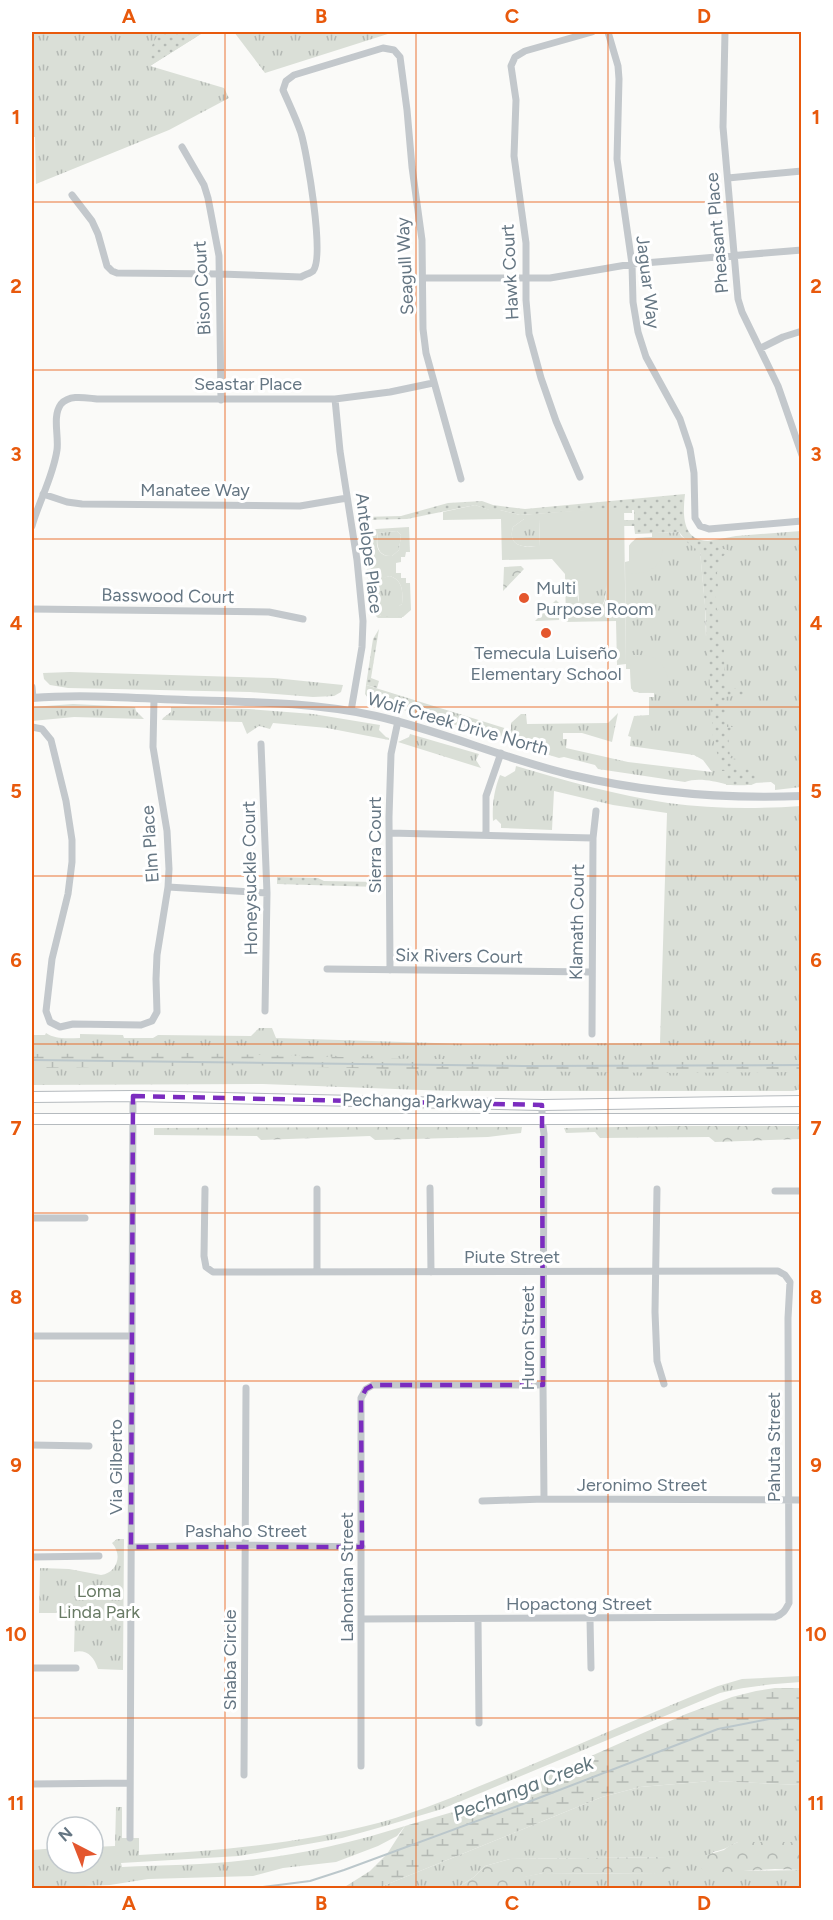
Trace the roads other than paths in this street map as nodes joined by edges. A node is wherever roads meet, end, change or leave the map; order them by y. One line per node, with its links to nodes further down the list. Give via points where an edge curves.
1 (592, 32): 13 (street, Hawk Court, via 525,51 515,57 511,66 516,100 514,156 526,243)
2 (608, 32): 10 (street, Jaguar Way, via 618,66 616,159)
3 (725, 32): 6 (street, Pheasant Place, via 723,127)
4 (182, 147): 11 (street, Bison Court, via 208,198)
5 (801, 171): 6 (street)
6 (728, 178): 9 (street, Pheasant Place)
7 (72, 195): 11 (street, via 92,221 112,271)
8 (801, 250): 9 (street)
9 (733, 256): 10 (street); 15 (street, Pheasant Place, via 740,306)
10 (632, 264): 13 (street, via 550,278); 24 (street, Jaguar Way, via 638,332 646,357 680,418 690,449 695,518 700,526 709,529)
11 (220, 274): 12 (street, Seagull Way, via 301,277 313,271 318,260 317,238 305,151 283,90 285,81 383,48 394,50 400,57 404,80); 18 (street, Bison Court)
12 (423, 278): 13 (street); 16 (street, Seagull Way, via 423,329)
13 (526, 278): 20 (street, Hawk Court, via 529,334 556,421)
14 (801, 330): 15 (street)
15 (760, 348): 19 (street, Pheasant Place, via 778,386)
16 (434, 383): 17 (street, Seastar Place); 21 (street, Seagull Way)
17 (335, 399): 18 (street, Seastar Place); 23 (street, Antelope Place)
18 (221, 400): 22 (street, Seastar Place, via 75,397 62,402 57,413 58,448)
19 (801, 455)
20 (580, 477)
21 (461, 479)
22 (43, 494): 23 (street, Manatee Way, via 82,504 300,506); 25 (street)
23 (347, 498): 31 (street, Antelope Place, via 363,621)
24 (801, 521)
25 (32, 526)
26 (32, 609): 27 (street, Basswood Court, via 269,612)
27 (303, 619)
28 (32, 687): 29 (street)
29 (32, 698): 30 (street, Wolf Creek Drive North)
30 (154, 699): 31 (street, Wolf Creek Drive North, via 265,702); 41 (street, Elm Place, via 153,747 167,831)
31 (351, 711): 32 (street, Wolf Creek Drive North)
32 (398, 721): 35 (street, Wolf Creek Drive North); 38 (street, Sierra Court, via 391,754)
33 (32, 728): 41 (street, Elm Place, via 42,729 51,740 72,840 68,894 52,959 46,1011 50,1022 60,1027 141,1025 152,1021 157,1012 157,955)
34 (261, 744): 42 (street, Honeysuckle Court)
35 (501, 753): 36 (street, Wolf Creek Drive North, via 570,774 644,789 718,796); 39 (street, via 486,796)
36 (801, 796)
37 (596, 811): 40 (street, Klamath Court)
38 (390, 833): 39 (street); 44 (street, Sierra Court)
39 (486, 836): 40 (street)
40 (593, 838): 45 (street, Klamath Court)
41 (168, 887): 42 (street)
42 (267, 893): 46 (street, Honeysuckle Court)
43 (327, 969): 44 (street, Six Rivers Court)
44 (390, 970): 45 (street, Six Rivers Court)
45 (591, 972): 47 (street, Klamath Court)
46 (265, 1011)
47 (592, 1034)
48 (133, 1096): 49 (main road, Pechanga Parkway); 51 (main road, Pechanga Parkway); 53 (street, Via Gilberto)
49 (32, 1097)
50 (801, 1101): 51 (main road, Pechanga Parkway)
51 (542, 1105): 54 (street, Huron Street)
52 (32, 1119): 53 (main road, Pechanga Parkway)
53 (133, 1119): 54 (main road, Pechanga Parkway); 70 (street, Via Gilberto)
54 (542, 1119): 55 (main road, Pechanga Parkway); 67 (street, Huron Street)
55 (801, 1119)
56 (430, 1188): 66 (street)
57 (205, 1189): 65 (street, Piute Street, via 206,1267 213,1272)
58 (317, 1189): 65 (street)
59 (657, 1189): 64 (street)
60 (775, 1191): 61 (street)
61 (801, 1191)
62 (32, 1218): 63 (street)
63 (85, 1218)
64 (656, 1271): 67 (street, Piute Street); 68 (street, Piute Street, via 778,1271 790,1282); 71 (street, via 657,1360)
65 (317, 1272): 66 (street, Piute Street)
66 (431, 1272): 67 (street, Piute Street)
67 (544, 1273): 72 (street, Huron Street)
68 (790, 1290): 79 (street, Pahuta Street)
69 (32, 1336): 70 (street)
70 (132, 1336): 81 (street, Via Gilberto)
71 (664, 1384)
72 (543, 1385): 76 (street, Huron Street); 82 (street, Lahontan Street, via 373,1385 366,1389 361,1398)
73 (246, 1388): 80 (street, Shaba Circle)
74 (32, 1445): 75 (street)
75 (88, 1446)
76 (544, 1499): 78 (street, Jeronimo Street); 79 (street, Jeronimo Street)
77 (801, 1500): 79 (street, Jeronimo Street)
78 (482, 1501)
79 (788, 1501): 85 (street, Pahuta Street)
80 (246, 1545): 81 (street, Pashaho Street); 82 (street, Pashaho Street); 94 (street, Shaba Circle)
81 (131, 1547): 95 (street, Via Gilberto)
82 (362, 1547): 86 (street, Lahontan Street)
83 (99, 1556): 84 (street)
84 (32, 1557)
85 (789, 1604): 88 (street, Hopactong Street, via 775,1617)
86 (362, 1619): 87 (street, Hopactong Street); 93 (street, Lahontan Street)
87 (478, 1619): 88 (street, Hopactong Street); 92 (street)
88 (590, 1619): 91 (street)
89 (32, 1668): 90 (street)
90 (76, 1668)
91 (591, 1668)
92 (479, 1723)
93 (361, 1766)
94 (244, 1775)
95 (130, 1783): 96 (street); 97 (street, Via Gilberto)
96 (32, 1784)
97 (130, 1838)

